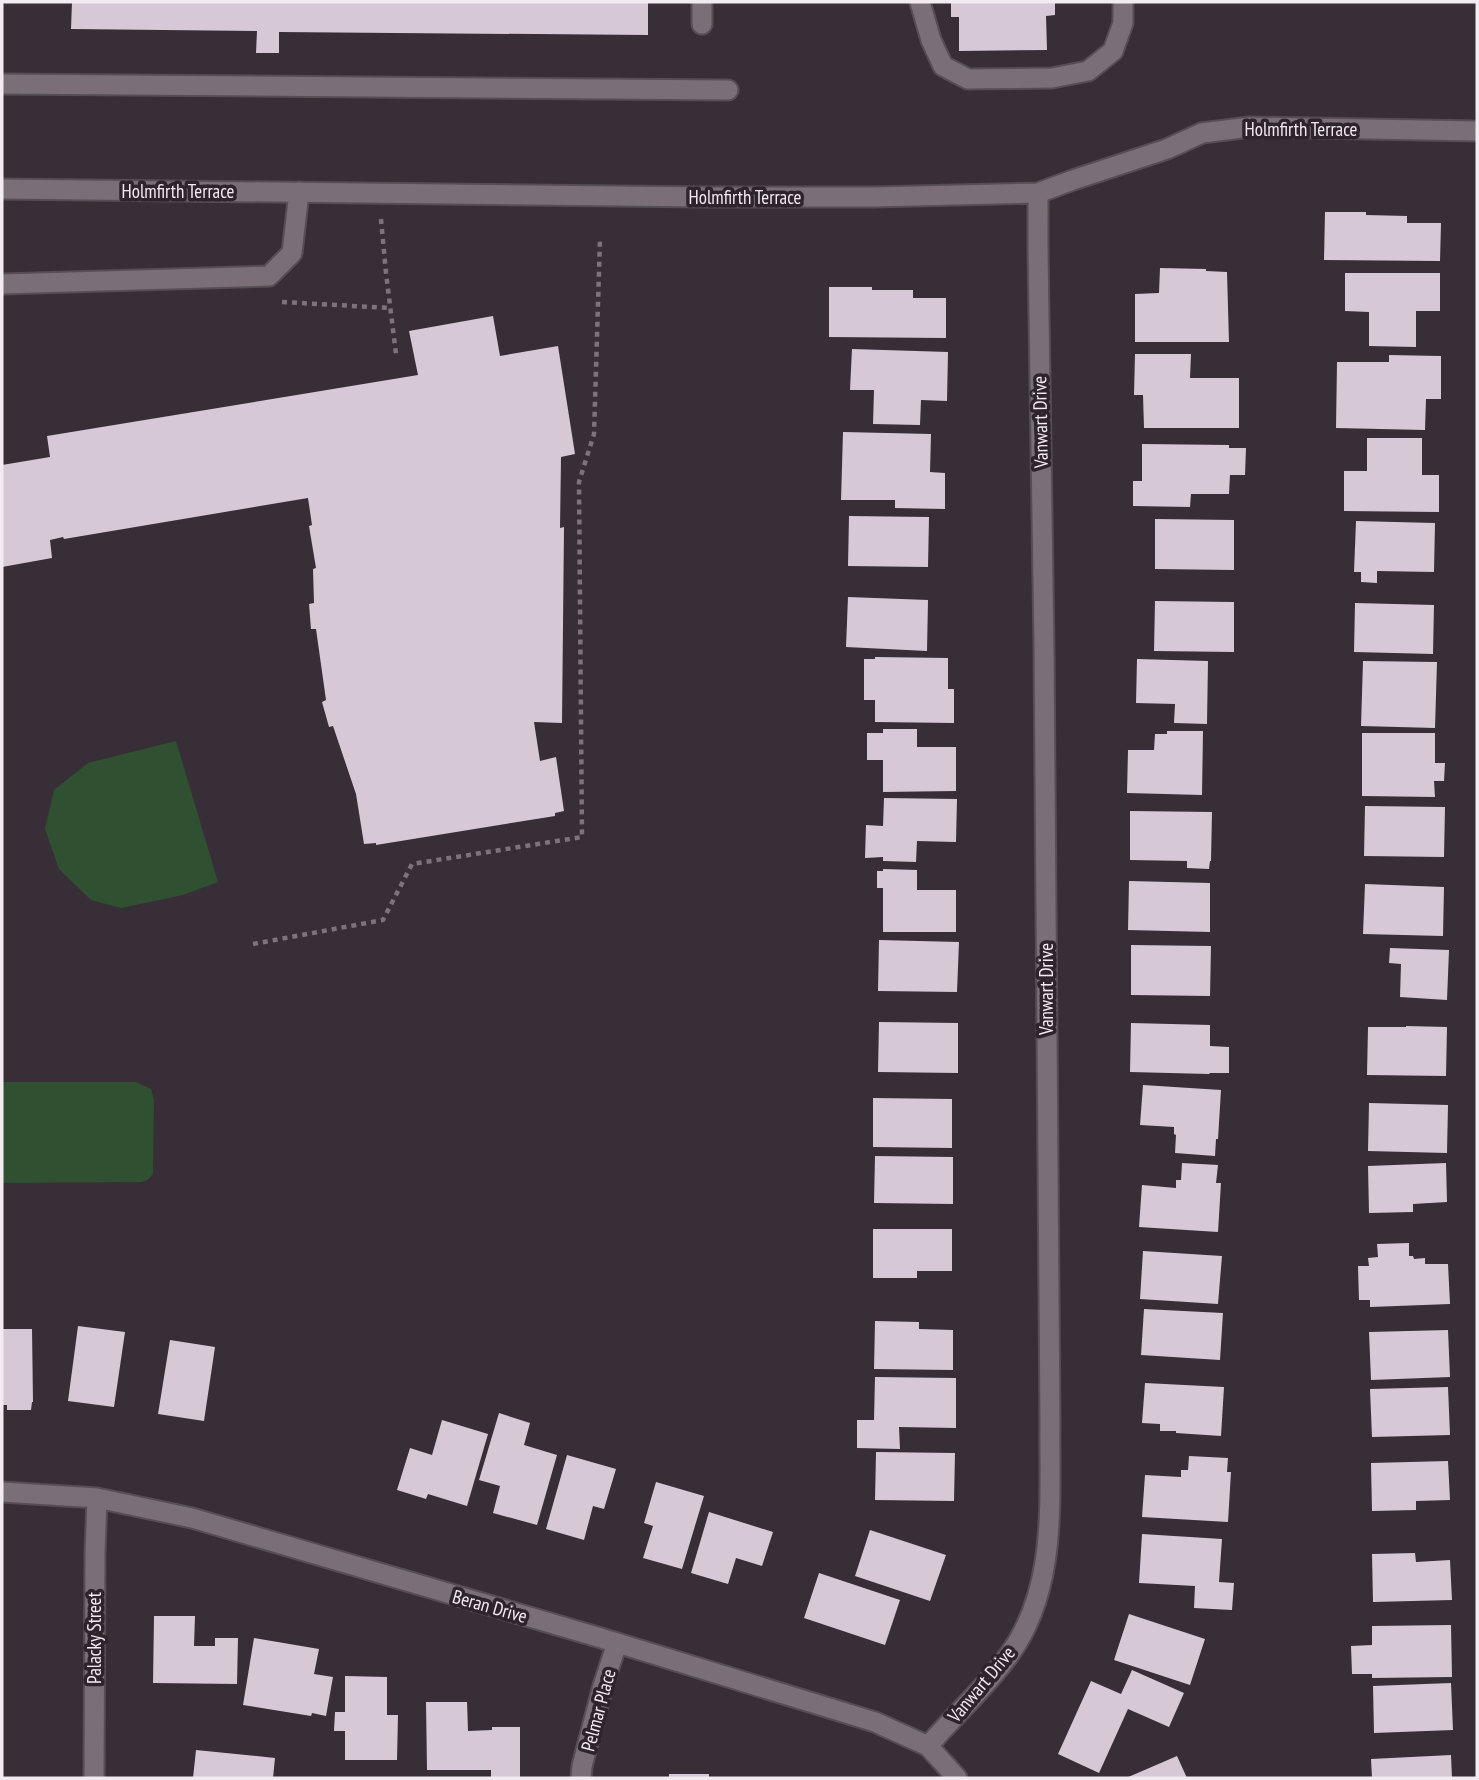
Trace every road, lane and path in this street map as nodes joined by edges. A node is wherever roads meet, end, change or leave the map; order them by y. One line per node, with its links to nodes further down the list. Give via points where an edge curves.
1 (702, 2): 4 (street)
2 (920, 2): 3 (street, via 943,66 968,79 1052,78 1088,71 1113,51 1123,23)
3 (1123, 2)
4 (702, 24)
5 (2, 84): 6 (street)
6 (728, 90)
7 (1477, 131): 11 (street, Holmfirth Terrace, via 1251,127 1202,133)
8 (2, 189): 9 (street, Holmfirth Terrace)
9 (299, 192): 10 (street, Holmfirth Terrace); 13 (street, via 292,253 269,276)
10 (379, 193): 11 (street, Holmfirth Terrace, via 705,197); 14 (path)
11 (1038, 193): 19 (street, Vanwart Drive, via 1048,1530 1042,1584 1030,1621 1010,1654)
12 (600, 239): 15 (path, via 594,434 579,481 582,837 412,864 383,920)
13 (2, 284)
14 (396, 354)
15 (253, 944)
16 (2, 1492): 17 (street, Beran Drive)
17 (97, 1498): 18 (street, Beran Drive, via 192,1518); 20 (street, Palacky Street)
18 (617, 1643): 19 (street, Beran Drive, via 876,1722); 21 (street, Pelmar Place)
19 (928, 1746): 22 (street, Beran Drive)
20 (94, 1778)
21 (581, 1778)
22 (957, 1778)

